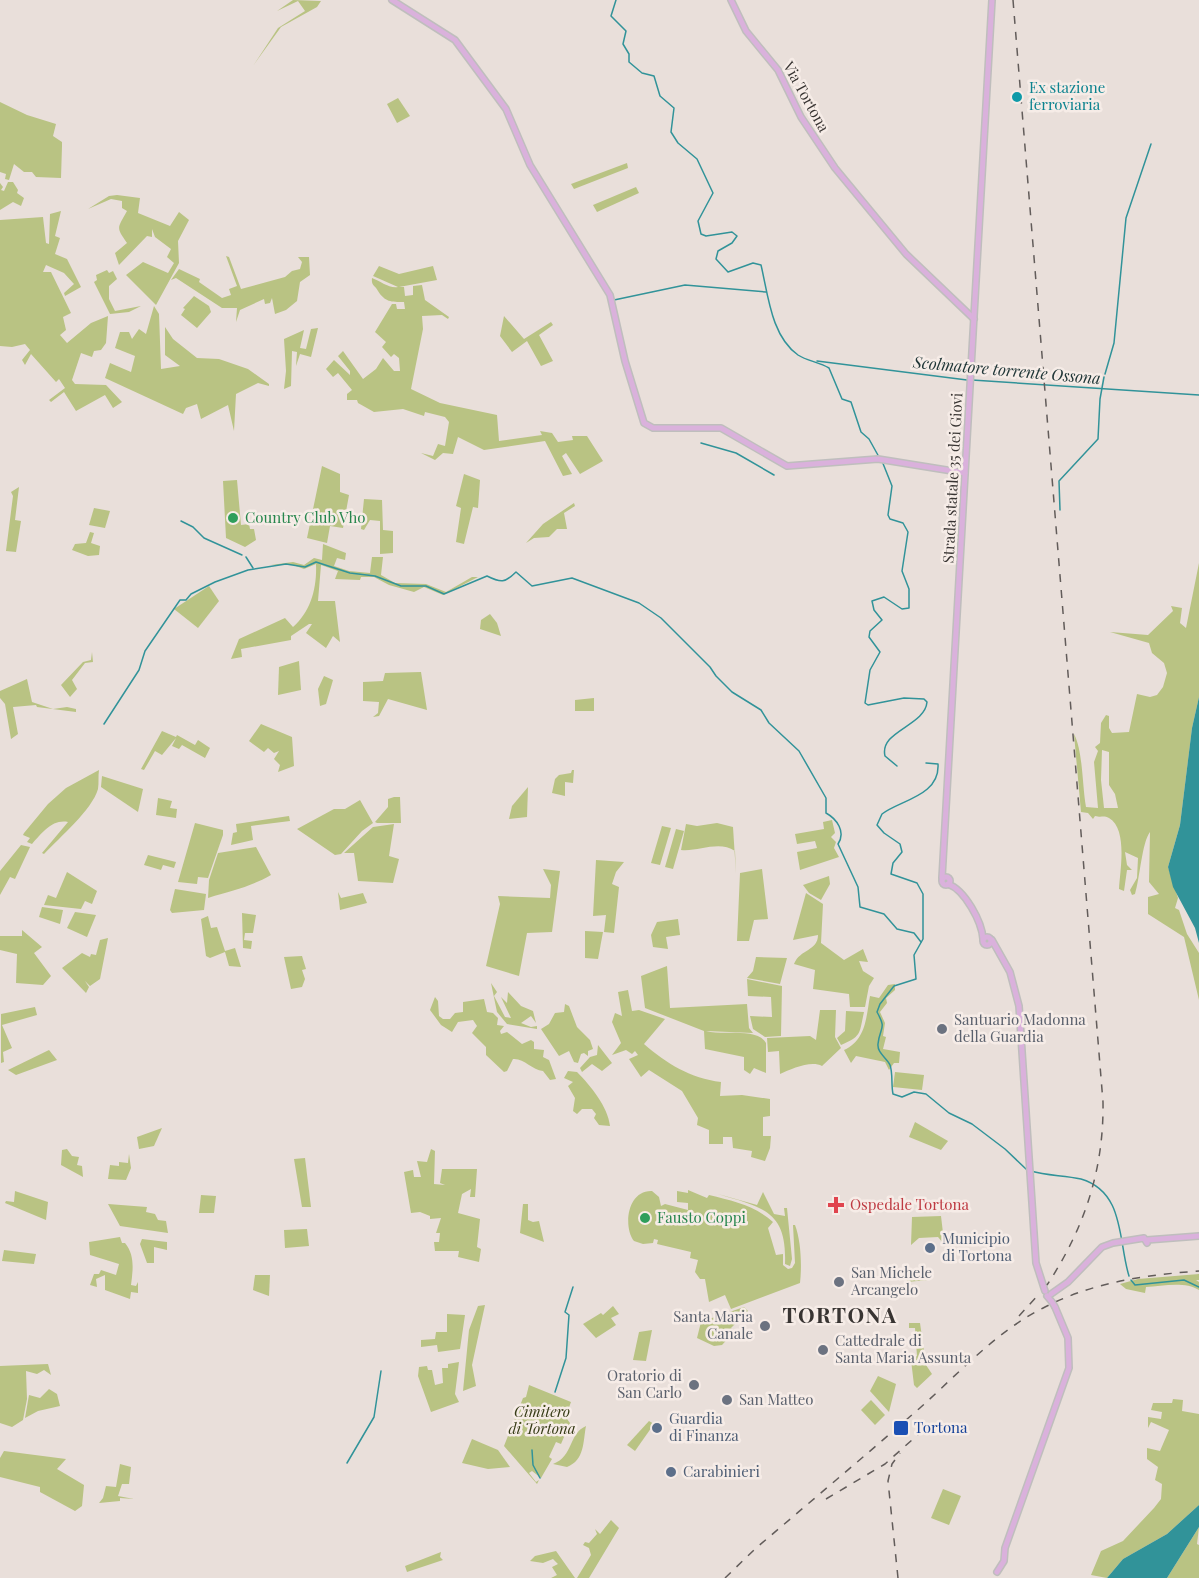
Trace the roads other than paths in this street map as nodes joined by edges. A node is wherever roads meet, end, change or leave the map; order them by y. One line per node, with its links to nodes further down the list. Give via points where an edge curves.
1 (392, 0): 5 (main road, via 461,46 506,109 530,165 610,294 644,423 654,428 721,428 787,466 880,459)
2 (731, 0): 4 (main road, Via Tortona, via 754,44 778,70 817,142 906,254)
3 (992, 0): 4 (main road, Strada statale 35 dei Giovi)
4 (974, 319): 5 (main road, Strada statale 35 dei Giovi)
5 (965, 473): 7 (main road, Strada statale 35 dei Giovi, via 944,850 946,876 988,940 998,948 1010,972 1019,1006 1037,1268)
6 (1199, 1236): 7 (main road, via 1102,1247 1071,1279)
7 (1048, 1292): 8 (main road, Strada statale 35 dei Giovi, via 1068,1338 1069,1368)
8 (996, 1575)

